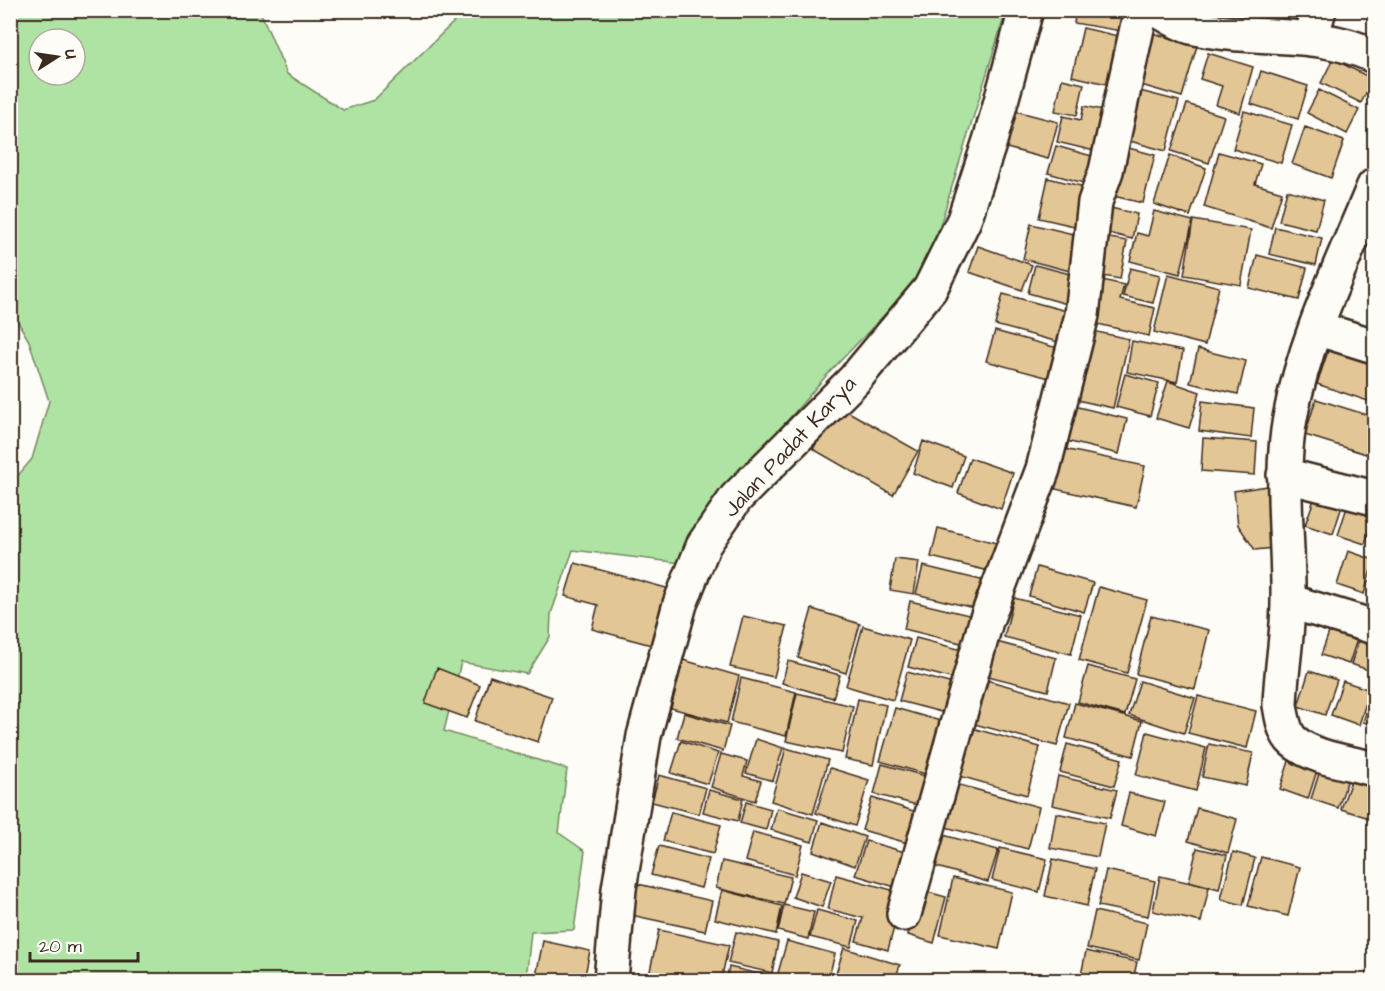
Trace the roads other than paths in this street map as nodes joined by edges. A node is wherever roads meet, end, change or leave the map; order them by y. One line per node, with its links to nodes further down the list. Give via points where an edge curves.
1 (1026, 10): 15 (street, Jalan Padat Karya, via 964,220 930,289 854,380 736,498 704,544 680,604 644,736 619,890)
2 (1141, 10): 14 (street, via 1106,171 1095,202 1082,315 1046,458 986,621)
3 (1158, 10): 4 (street, via 1190,27 1240,34)
4 (1315, 24): 5 (street)
5 (1370, 51)
6 (1374, 186): 7 (street)
7 (1316, 328): 8 (street); 9 (street, via 1301,369 1290,419)
8 (1374, 346)
9 (1284, 475): 10 (street); 11 (street)
10 (1374, 498)
11 (1288, 602): 12 (street); 13 (street, via 1280,705 1292,740 1313,753)
12 (1374, 627)
13 (1374, 769)
14 (904, 914)
15 (611, 981)

